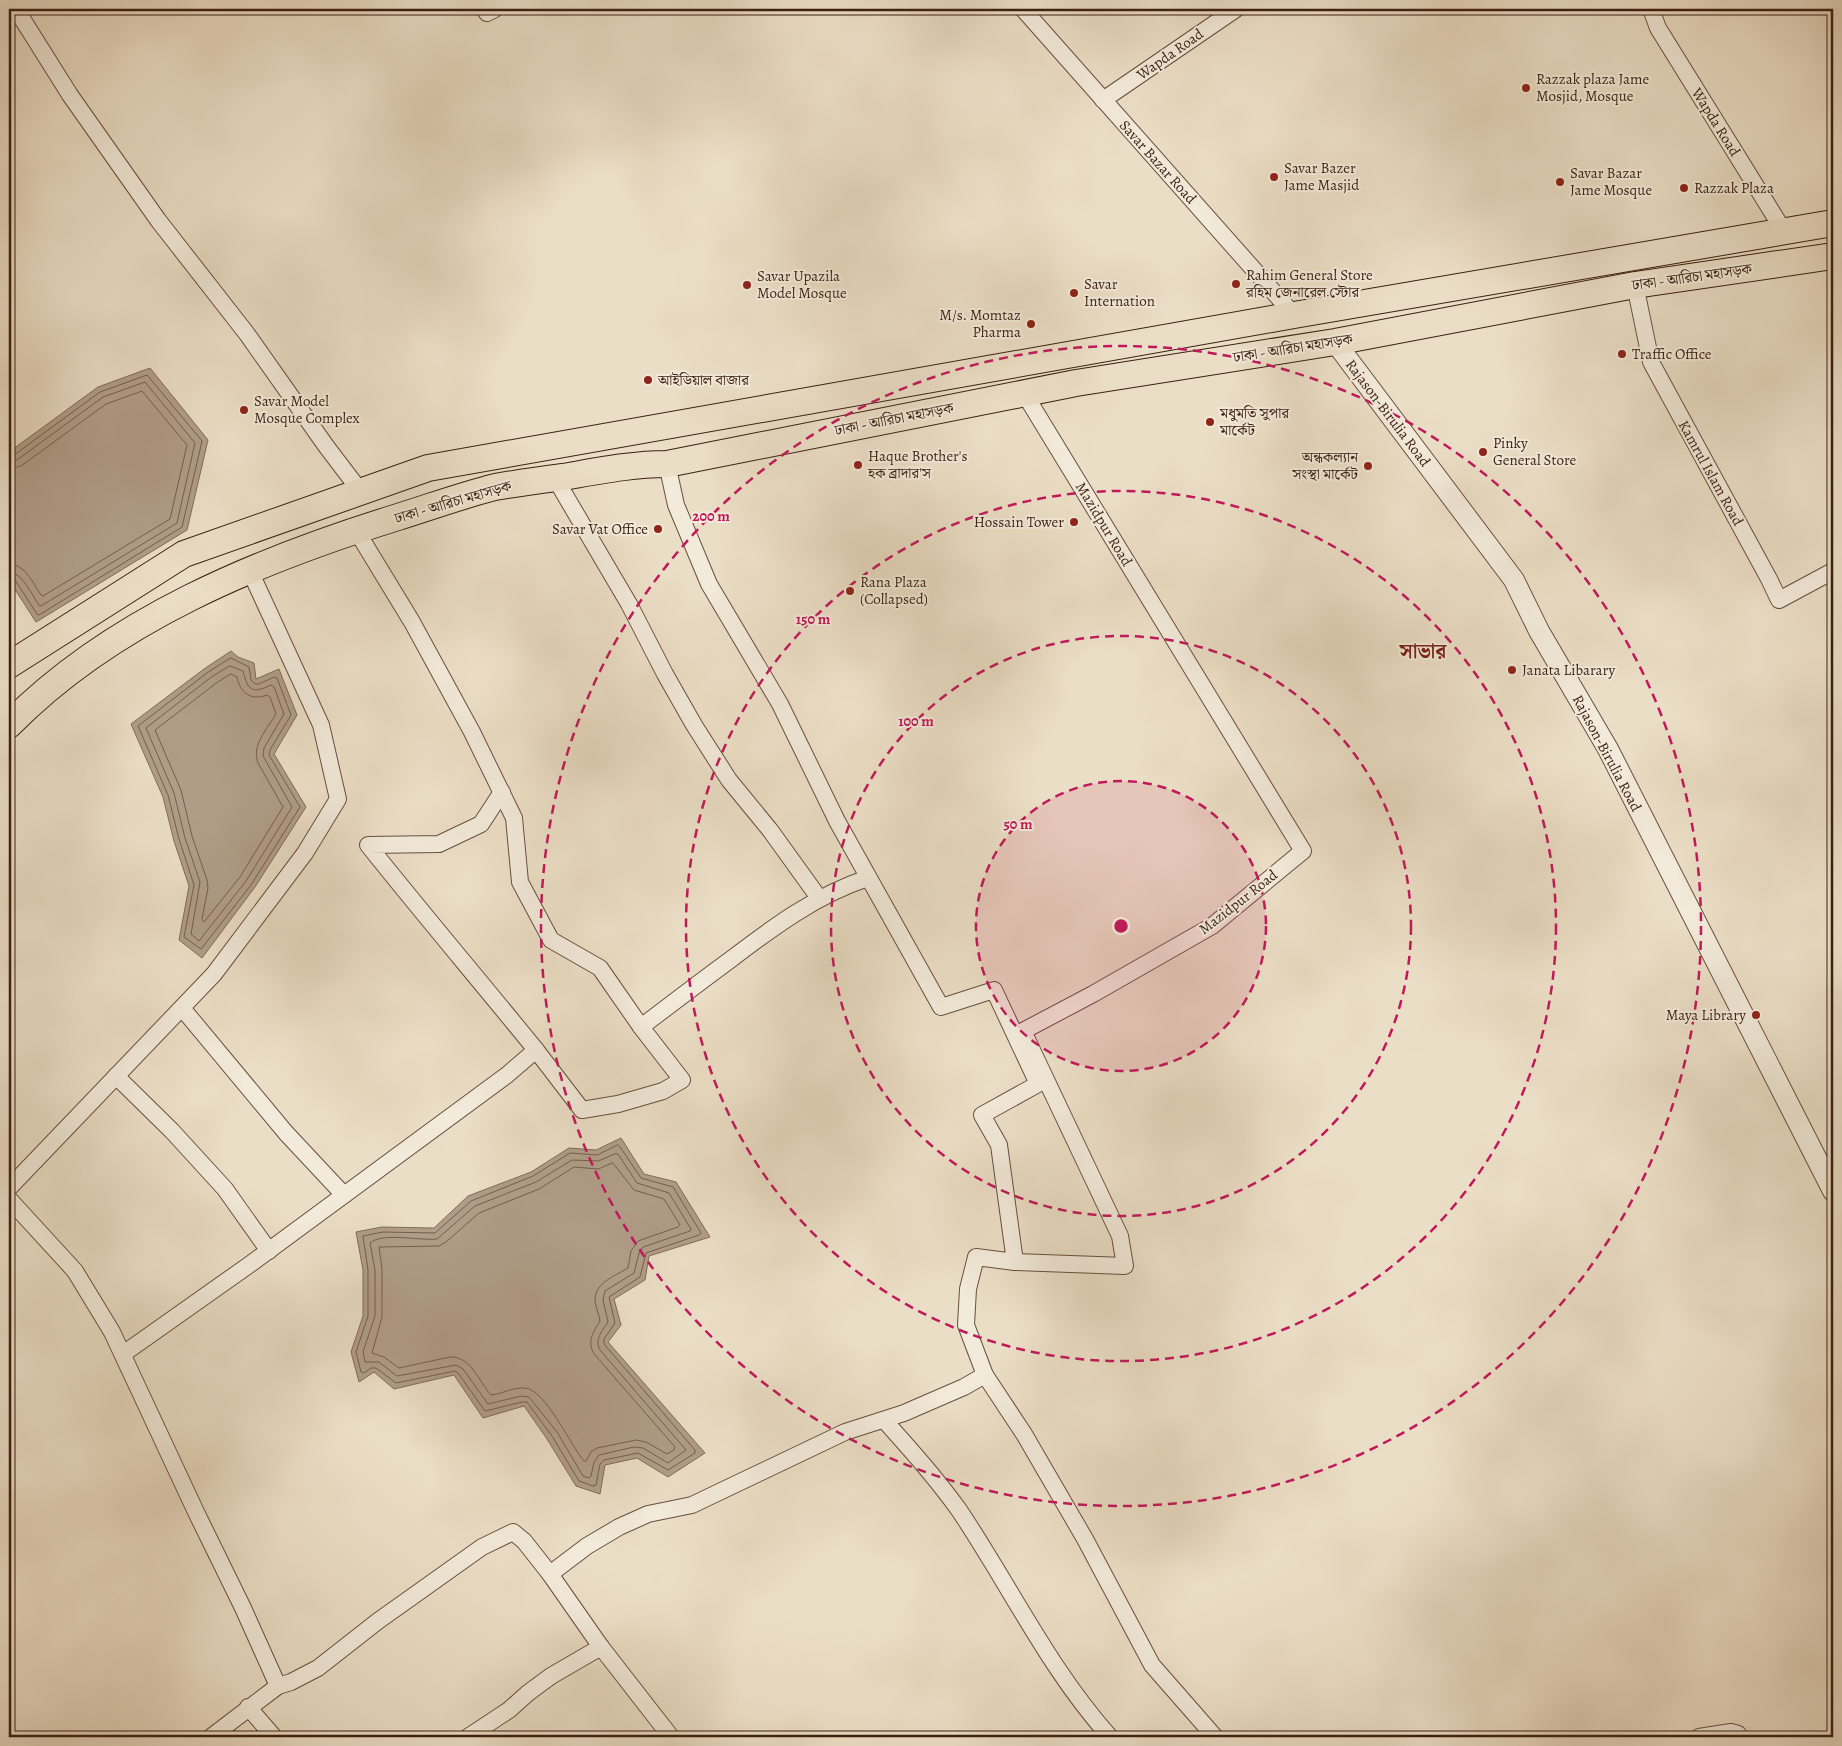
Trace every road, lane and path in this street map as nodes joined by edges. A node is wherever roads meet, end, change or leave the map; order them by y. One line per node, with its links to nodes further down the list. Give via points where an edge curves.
1 (16, 9): 17 (street, via 70,95 158,220 247,334)
2 (484, 9): 3 (street, via 487,13)
3 (495, 9)
4 (1023, 9): 7 (street, Savar Bazar Road)
5 (1236, 9): 7 (street, Wapda Road)
6 (1651, 9): 9 (street, Wapda Road, via 1658,28)
7 (1103, 100): 12 (street, Savar Bazar Road)
8 (1833, 224): 9 (highway, ঢাকা - আরিচা মহাসড়ক)
9 (1785, 233): 12 (highway, ঢাকা - আরিচা মহাসড়ক)
10 (1833, 256): 11 (highway, ঢাকা - আরিচা মহাসড়ক)
11 (1636, 285): 13 (highway, ঢাকা - আরিচা মহাসড়ক); 19 (street, Kamrul Islam Road, via 1651,362 1779,600)
12 (1294, 315): 17 (highway, ঢাকা - আরিচা মহাসড়ক, via 428,468)
13 (1335, 342): 14 (highway, ঢাকা - আরিচা মহাসড়ক); 31 (street, Rajason-Birulia Road, via 1514,580 1538,630 1608,749)
14 (1024, 393): 15 (highway, ঢাকা - আরিচা মহাসড়ক); 35 (street, Mazidpur Road, via 1303,851 1212,926 1023,1031 1120,1236 1125,1266)
15 (667, 464): 16 (highway, ঢাকা - আরিচা মহাসড়ক, via 642,464); 24 (street, via 676,505 709,584 780,704)
16 (555, 478): 18 (highway, ঢাকা - আরিচা মহাসড়ক, via 495,488); 25 (street, via 629,604 694,725 729,780)
17 (361, 492): 21 (highway, ঢাকা - আরিচা মহাসড়ক, via 184,554)
18 (356, 530): 20 (highway, ঢাকা - আরিচা মহাসড়ক); 23 (street, via 412,622)
19 (1833, 571)
20 (250, 572): 22 (highway, ঢাকা - আরিচা মহাসড়ক, via 205,590 119,638 44,692); 26 (street, via 321,725 338,800 305,853 220,967)
21 (9, 665)
22 (9, 726)
23 (502, 792): 27 (street, via 514,818 520,882 551,940 600,968); 28 (street, via 481,824 439,844 368,845)
24 (868, 878): 25 (street); 35 (street, via 941,1006 994,990 1038,1084 982,1114 999,1145)
25 (819, 898): 27 (street, via 755,941)
26 (182, 1008): 29 (street); 32 (street, via 286,1133)
27 (640, 1027): 28 (street, via 682,1080 663,1091 618,1104 582,1110)
28 (536, 1050): 32 (street)
29 (116, 1076): 30 (street); 34 (street, via 225,1189)
30 (9, 1188)
31 (1833, 1192)
32 (344, 1195): 34 (street)
33 (9, 1199): 36 (street, via 75,1271)
34 (269, 1251): 36 (street)
35 (1015, 1262): 37 (street, via 976,1256 968,1290 966,1325)
36 (123, 1354): 41 (street)
37 (985, 1375): 38 (street); 48 (street, via 1076,1523 1152,1665)
38 (884, 1420): 39 (street, via 845,1432 692,1505 648,1514 619,1527 586,1546); 47 (street, via 958,1510 1059,1672)
39 (550, 1574): 40 (street); 41 (street, via 514,1532 482,1547 318,1668)
40 (601, 1647): 45 (street, via 552,1676); 46 (street)
41 (278, 1686): 42 (street)
42 (248, 1708): 43 (street); 44 (street)
43 (211, 1737)
44 (274, 1737)
45 (468, 1737)
46 (671, 1737)
47 (1110, 1737)
48 (1215, 1737)
49 (1700, 1737): 50 (street, via 1731,1732)
50 (1740, 1737)

